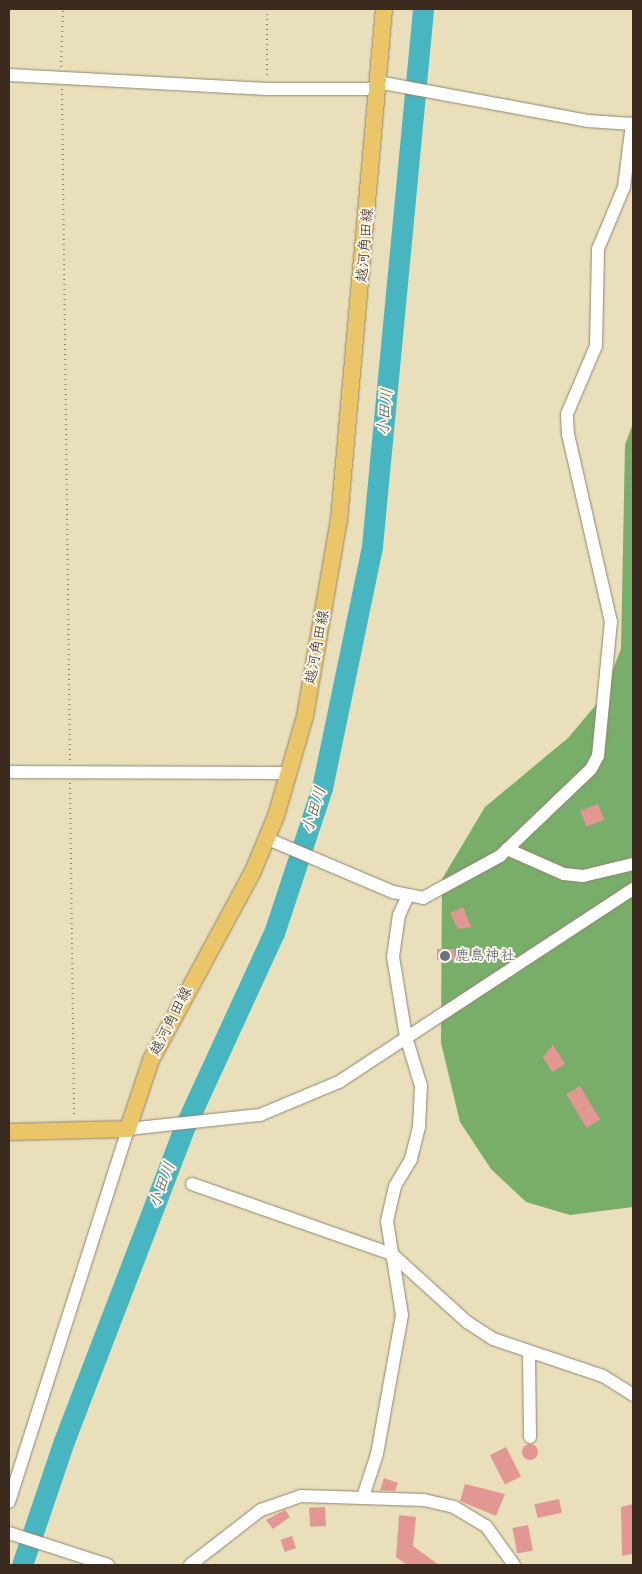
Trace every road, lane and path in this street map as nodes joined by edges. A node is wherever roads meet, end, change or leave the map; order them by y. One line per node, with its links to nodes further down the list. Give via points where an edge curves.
1 (63, 9): 4 (path)
2 (267, 9): 7 (path)
3 (384, 9): 6 (main road, 越河角田線)
4 (61, 74): 5 (street); 7 (street); 9 (path)
5 (9, 75)
6 (378, 86): 7 (street); 8 (street, via 420,87 490,104); 11 (main road, 越河角田線, via 339,520 316,657)
7 (267, 89)
8 (633, 124): 13 (street, via 624,186 598,249 596,346 567,414 570,444 611,622 598,756 591,769)
9 (70, 771): 10 (street); 11 (street); 19 (path)
10 (9, 772)
11 (289, 773): 12 (main road, 越河角田線)
12 (268, 839): 16 (street); 18 (main road, 越河角田線, via 151,1060)
13 (507, 849): 14 (street, via 564,874 583,876); 16 (street, via 462,880 423,898)
14 (633, 864)
15 (633, 889): 17 (street)
16 (408, 896): 17 (street, via 399,915 393,957)
17 (406, 1037): 18 (street, via 338,1082 295,1103 226,1122); 22 (street, via 421,1086 419,1127 387,1221)
18 (128, 1129): 19 (main road); 27 (street)
19 (74, 1131): 20 (main road)
20 (9, 1132)
21 (192, 1184): 22 (street)
22 (392, 1254): 23 (street, via 467,1322 493,1339); 26 (street, via 402,1315 377,1454)
23 (529, 1352): 24 (street, via 603,1376); 25 (street)
24 (633, 1395)
25 (530, 1436)
26 (363, 1497): 30 (street, via 301,1496 261,1510); 31 (street, via 424,1500 454,1507 486,1526)
27 (9, 1502)
28 (9, 1533): 29 (street)
29 (108, 1565)
30 (190, 1565)
31 (514, 1565)

